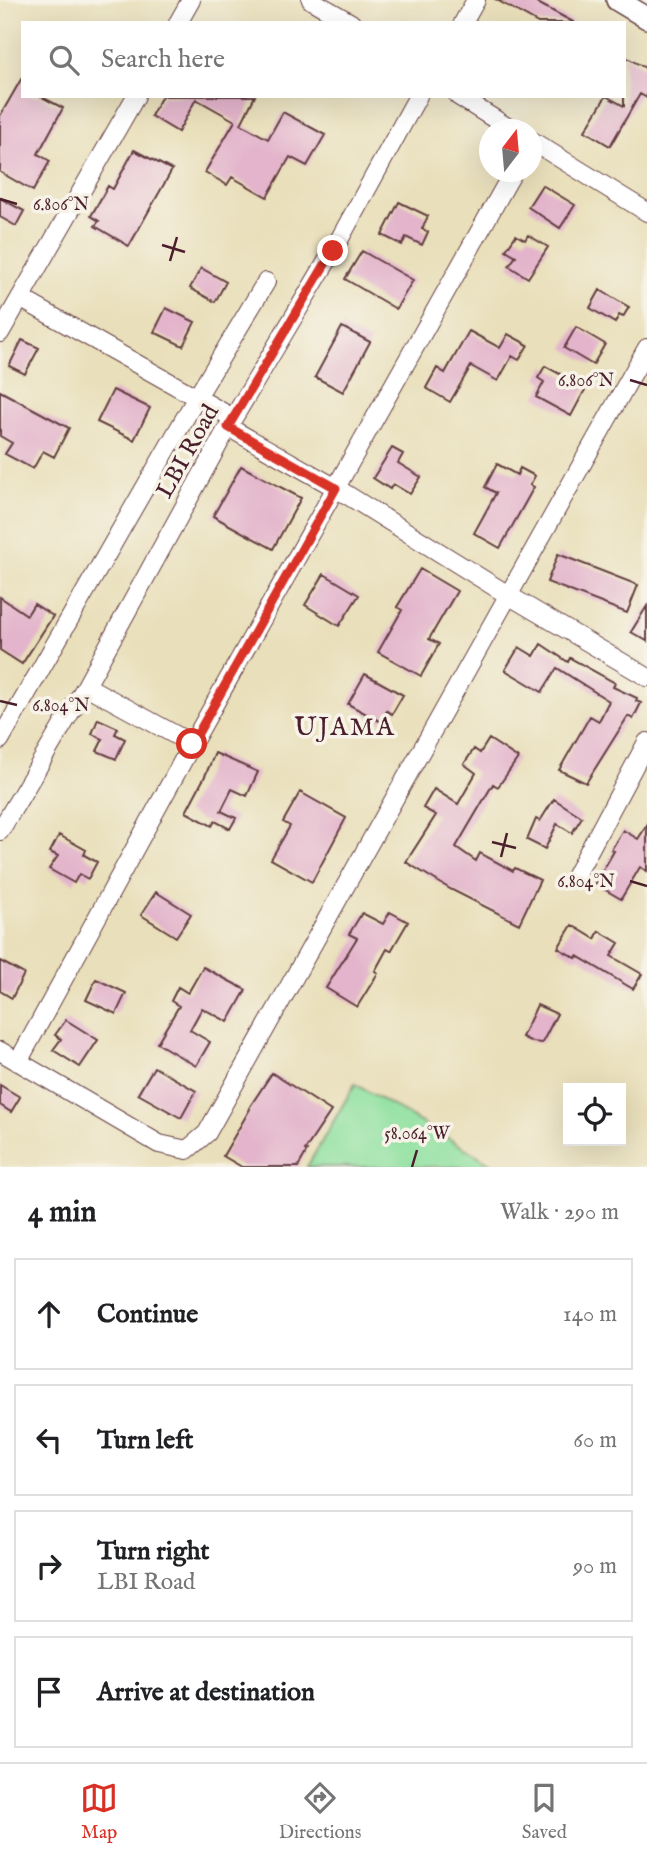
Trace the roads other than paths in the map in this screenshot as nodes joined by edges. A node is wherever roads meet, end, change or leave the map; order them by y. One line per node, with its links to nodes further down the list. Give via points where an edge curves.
1 (191, 0): 6 (street)
2 (312, 0): 7 (street)
3 (476, 0): 8 (street)
4 (617, 0): 5 (main road)
5 (647, 18)
6 (179, 21)
7 (348, 21)
8 (464, 21)
9 (135, 98): 17 (street)
10 (417, 98): 21 (street, LBI Road, via 333,251)
11 (461, 98): 12 (street)
12 (495, 119)
13 (542, 148): 15 (street)
14 (507, 182): 22 (street)
15 (647, 212)
16 (266, 282): 20 (street)
17 (20, 298): 18 (street); 20 (street)
18 (0, 333)
19 (647, 348): 23 (street)
20 (197, 397): 21 (street); 26 (street)
21 (230, 422): 22 (street); 25 (street, LBI Road)
22 (336, 488): 23 (street); 28 (street)
23 (508, 595): 24 (street); 32 (street, via 207,1133 187,1150 159,1144)
24 (647, 677)
25 (86, 686): 28 (street); 29 (street, LBI Road)
26 (0, 740)
27 (647, 742): 30 (street)
28 (192, 744): 32 (street)
29 (2, 822)
30 (576, 875)
31 (0, 1051): 32 (street)
32 (18, 1062)

